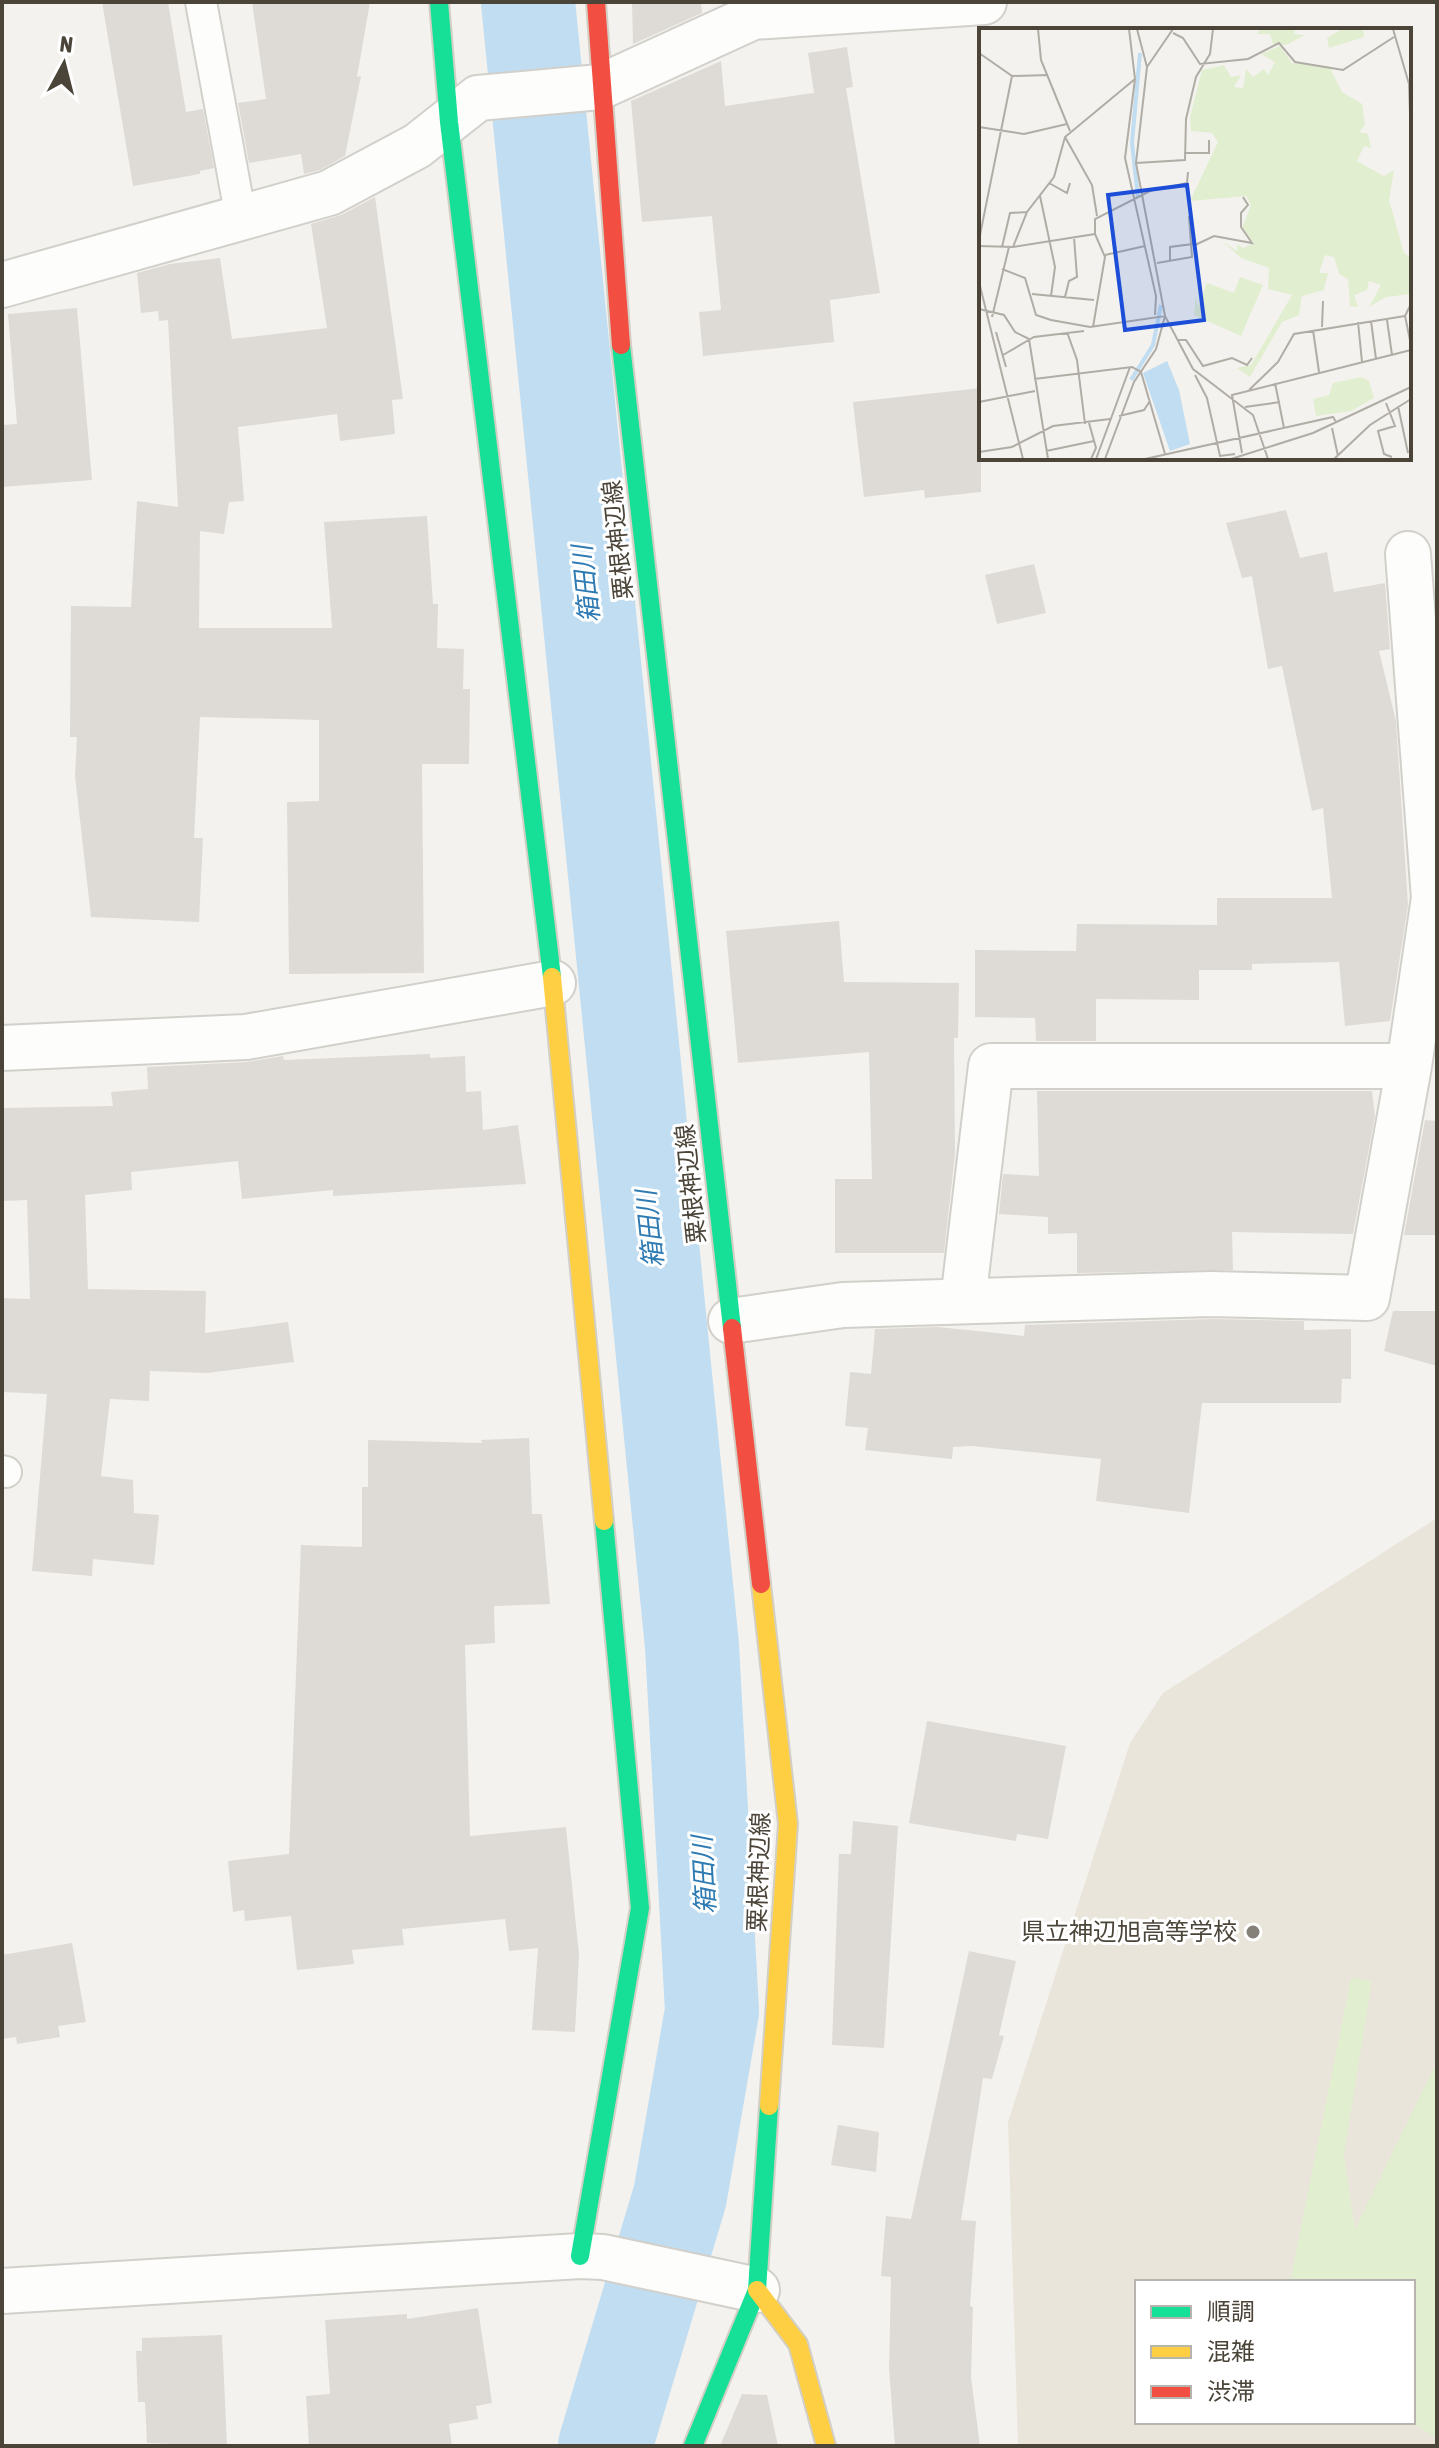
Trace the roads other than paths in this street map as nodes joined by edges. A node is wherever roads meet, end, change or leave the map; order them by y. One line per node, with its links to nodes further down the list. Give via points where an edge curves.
1 (201, 2): 7 (lane)
2 (439, 2): 6 (main road)
3 (596, 2): 5 (main road, 粟根神辺線)
4 (984, 2): 5 (street, via 753,17)
5 (592, 88): 6 (street); 14 (main road, 粟根神辺線)
6 (464, 110): 7 (street, via 417,146 329,193); 10 (main road)
7 (241, 218): 8 (street)
8 (2, 285)
9 (1408, 554): 12 (street, via 1434,898)
10 (553, 983): 11 (street, via 246,1037); 15 (main road, via 640,1908)
11 (2, 1048)
12 (1416, 1092): 13 (street, via 1367,1298 1211,1294); 13 (street, via 991,1066)
13 (963, 1301): 14 (street, via 843,1305)
14 (731, 1321): 16 (main road, 粟根神辺線, via 788,1824)
15 (592, 2256): 16 (street); 17 (street)
16 (746, 2287): 18 (main road, 粟根神辺線); 19 (main road, via 798,2344)
17 (2, 2291)
18 (693, 2446)
19 (826, 2446)

